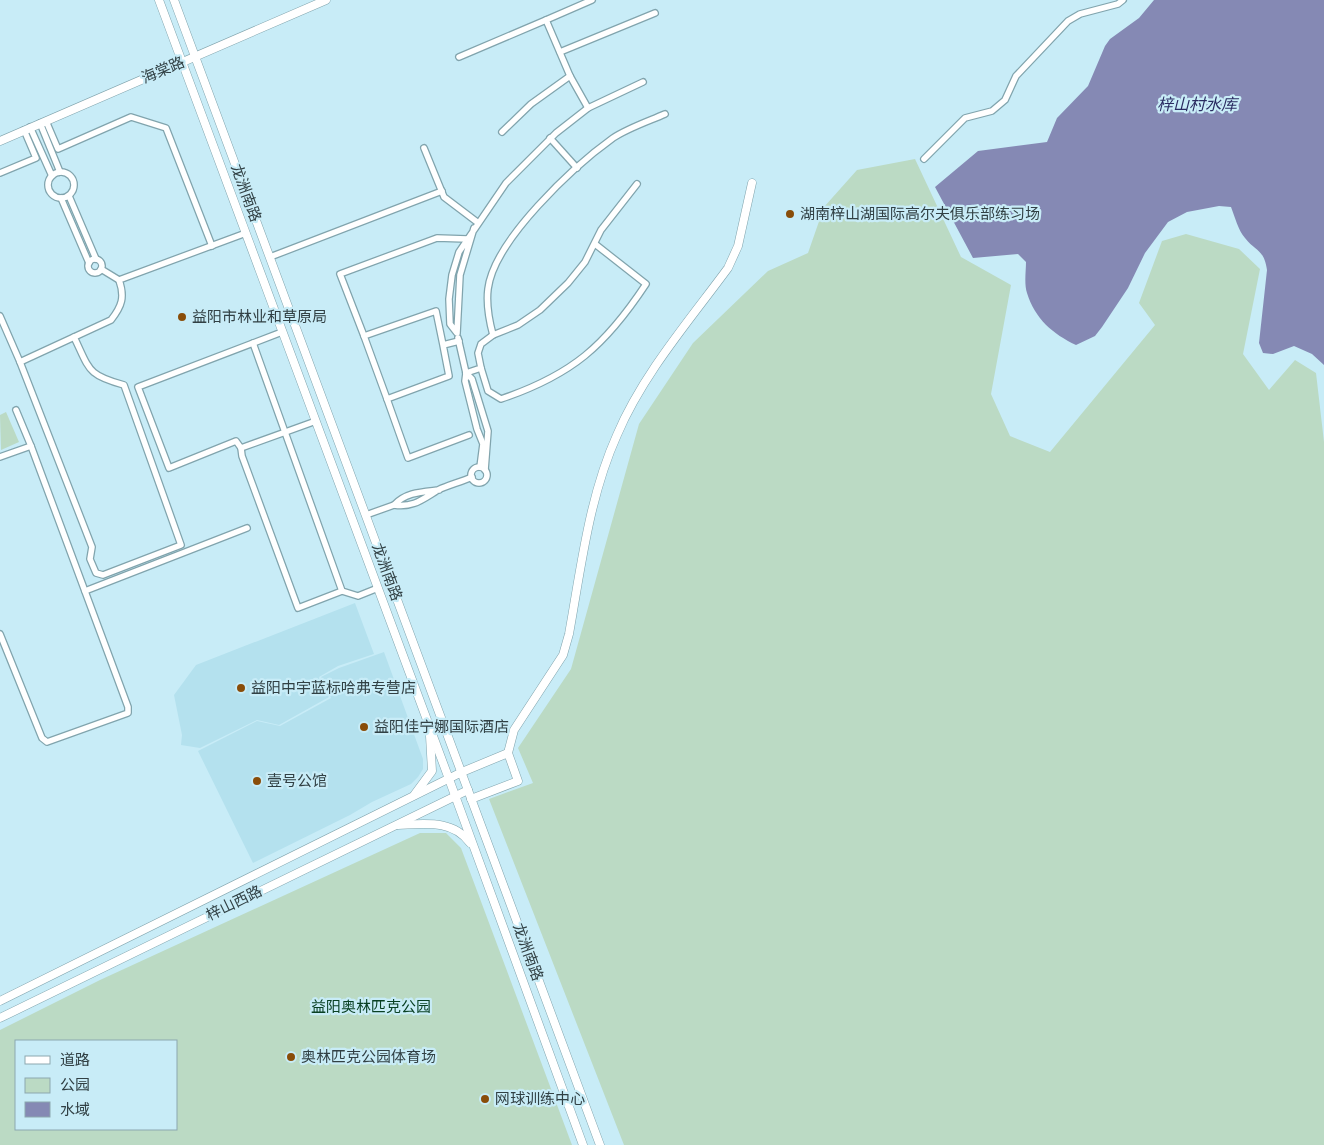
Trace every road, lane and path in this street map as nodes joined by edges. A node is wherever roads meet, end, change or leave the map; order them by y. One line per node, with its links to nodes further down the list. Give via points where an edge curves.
1 (159, 0): 11 (main road, 龙洲南路)
2 (174, 0): 9 (main road, 龙洲南路)
3 (326, 0): 9 (main road, 海棠路)
4 (592, 0): 7 (street)
5 (1123, 0): 26 (street, via 1068,21 1016,76 1005,100 992,111 965,118)
6 (655, 13): 8 (street)
7 (546, 20): 8 (street); 10 (street)
8 (560, 52): 12 (street)
9 (195, 56): 11 (main road, 海棠路); 42 (main road, 龙洲南路)
10 (460, 57)
11 (182, 62): 16 (main road, 海棠路); 38 (main road, 龙洲南路)
12 (570, 76): 14 (street); 18 (street, via 531,104)
13 (643, 82): 14 (street)
14 (588, 108): 19 (street)
15 (665, 114): 27 (street, via 614,137)
16 (43, 122): 17 (main road, 海棠路); 22 (street); 23 (street)
17 (27, 129): 20 (main road, 海棠路); 24 (street); 25 (street)
18 (502, 132)
19 (550, 138): 27 (street); 36 (street, via 506,183)
20 (0, 141)
21 (424, 148): 33 (street)
22 (58, 149): 23 (street); 41 (street, via 130,117 166,128)
23 (51, 152): 24 (street); 28 (street)
24 (43, 155): 25 (street); 30 (street)
25 (36, 158): 29 (street)
26 (924, 159)
27 (577, 168): 50 (street, via 510,240 498,262 488,288 488,314)
28 (60, 172): 30 (street); 34 (street, via 68,173 74,180)
29 (0, 173)
30 (52, 176): 35 (street, via 48,188 53,196)
31 (752, 183): 78 (main road, via 738,246 728,268 641,390 616,435 594,505 563,655 514,730)
32 (637, 184): 40 (street)
33 (442, 191): 36 (street, via 444,197); 42 (street)
34 (69, 196): 35 (street); 43 (street)
35 (61, 198): 44 (street)
36 (477, 222): 37 (street)
37 (474, 228): 39 (street); 49 (street, via 460,275)
38 (246, 233): 41 (street); 48 (main road, 龙洲南路)
39 (467, 239): 49 (street, via 452,275 449,299 450,324); 51 (street, via 437,238 340,274)
40 (594, 244): 50 (street, via 585,262 549,302 518,325); 57 (street, via 646,284 624,318 598,346 568,369 528,389 501,398 488,391)
41 (212, 246): 46 (street)
42 (270, 257): 71 (main road, 龙洲南路)
43 (96, 259): 44 (street); 45 (street, via 102,263)
44 (89, 263): 45 (street, via 91,271)
45 (101, 269): 46 (street)
46 (119, 280): 52 (street, via 123,300 119,310 111,320)
47 (0, 316): 56 (street)
48 (282, 332): 54 (street); 61 (main road, 龙洲南路)
49 (457, 333): 53 (street)
50 (493, 335): 57 (street, via 479,348)
51 (364, 336): 55 (street, via 436,311); 59 (street)
52 (74, 337): 56 (street); 56 (street, via 92,372 100,378 124,385 181,545 103,575 96,573 90,559 92,546)
53 (459, 340): 55 (street); 58 (street)
54 (253, 343): 62 (street); 65 (street, via 138,387 169,468 236,442)
55 (443, 345): 59 (street, via 449,376)
56 (20, 362)
57 (481, 368): 58 (street)
58 (466, 373): 67 (street, via 464,381 483,444); 67 (street, via 472,379 488,431)
59 (387, 399): 63 (street, via 408,458)
60 (16, 410): 64 (street)
61 (316, 421): 62 (street); 73 (main road, 龙洲南路)
62 (285, 432): 65 (street); 75 (street)
63 (469, 435)
64 (31, 446): 66 (street); 74 (street)
65 (241, 448): 75 (street, via 298,608)
66 (0, 457)
67 (483, 468): 68 (street, via 473,470); 68 (street, via 486,477 483,481 475,482)
68 (472, 478): 69 (street)
69 (439, 490): 70 (street, via 416,492); 70 (street, via 405,507)
70 (394, 505): 71 (street)
71 (366, 515): 79 (main road, 龙洲南路)
72 (247, 528): 74 (street)
73 (378, 588): 75 (street, via 358,596); 77 (main road, 龙洲南路)
74 (85, 591): 76 (street, via 128,713 46,742)
75 (342, 591)
76 (0, 634)
77 (427, 719): 80 (main road, 龙洲南路); 83 (main road, via 432,771)
78 (508, 754): 79 (main road, 梓山西路); 84 (main road, via 518,780)
79 (462, 772): 80 (main road, 梓山西路); 81 (main road, 龙洲南路)
80 (449, 779): 82 (main road, 龙洲南路); 83 (main road, 梓山西路)
81 (468, 790): 82 (main road, 梓山西路); 84 (main road, 龙洲南路)
82 (455, 795): 85 (main road, 梓山西路); 86 (main road, 龙洲南路)
83 (412, 797): 87 (main road, 梓山西路)
84 (471, 799): 90 (main road, 龙洲南路)
85 (394, 825): 86 (main road, via 448,826 466,837); 88 (main road, 梓山西路)
86 (474, 848): 89 (main road, 龙洲南路)
87 (0, 1001)
88 (0, 1018)
89 (583, 1145)
90 (600, 1145)

